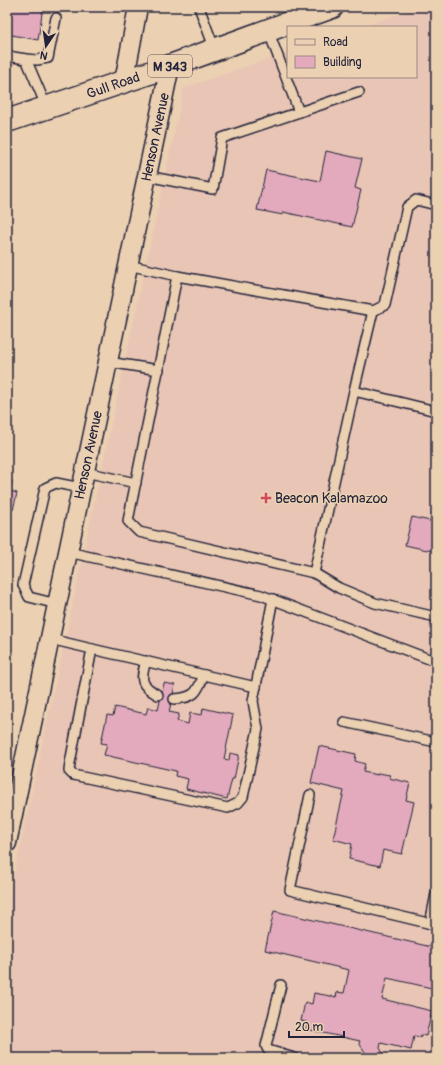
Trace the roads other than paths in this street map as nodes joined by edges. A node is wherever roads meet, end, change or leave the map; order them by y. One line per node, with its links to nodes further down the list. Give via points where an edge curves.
1 (138, 7): 10 (street)
2 (199, 7): 6 (lane)
3 (332, 7): 5 (main road, Gull Road / M 343)
4 (56, 18): 8 (lane, via 48,58)
5 (268, 30): 6 (main road, Gull Road / M 343); 13 (lane)
6 (215, 50): 9 (main road, Gull Road / M 343)
7 (7, 56): 8 (lane)
8 (26, 59): 12 (lane)
9 (170, 66): 10 (main road, Gull Road / M 343); 15 (street, Henson Avenue)
10 (124, 82): 12 (main road, Gull Road / M 343)
11 (359, 92): 13 (lane)
12 (47, 108): 14 (main road, Gull Road / M 343)
13 (299, 112): 15 (lane, via 222,138 213,189)
14 (7, 121)
15 (147, 176): 17 (street, Henson Avenue)
16 (436, 205): 19 (lane, via 416,200 407,207 385,305)
17 (128, 265): 18 (lane); 20 (street, Henson Avenue)
18 (178, 276): 19 (lane); 21 (lane)
19 (373, 311): 22 (lane)
20 (108, 362): 21 (lane); 24 (street, Henson Avenue)
21 (159, 370): 25 (lane)
22 (354, 391): 23 (lane); 27 (lane)
23 (436, 411)
24 (83, 480): 25 (lane); 26 (street, Henson Avenue); 29 (lane, via 56,483 45,488 23,585 29,597)
25 (136, 483): 27 (lane, via 128,521 139,532)
26 (68, 552): 28 (lane); 29 (street, Henson Avenue)
27 (314, 573): 30 (lane, via 339,588 375,603)
28 (273, 599): 33 (lane, via 429,659); 36 (lane)
29 (57, 604): 31 (street, Henson Avenue)
30 (436, 617)
31 (50, 639): 32 (lane); 42 (street, Henson Avenue)
32 (92, 649): 34 (lane); 36 (lane, via 70,763 69,771 73,775 228,808 243,797 258,729 253,701)
33 (436, 659)
34 (146, 661): 35 (lane); 37 (lane, via 142,681 145,687)
35 (204, 674): 36 (lane); 38 (lane, via 193,695)
36 (256, 686)
37 (158, 695)
38 (174, 699)
39 (344, 722): 40 (lane)
40 (436, 742)
41 (310, 795): 44 (lane, via 290,890)
42 (7, 843)
43 (436, 894): 44 (lane)
44 (433, 924)
45 (280, 985): 46 (lane, via 266,1046 268,1050)
46 (294, 1058)

